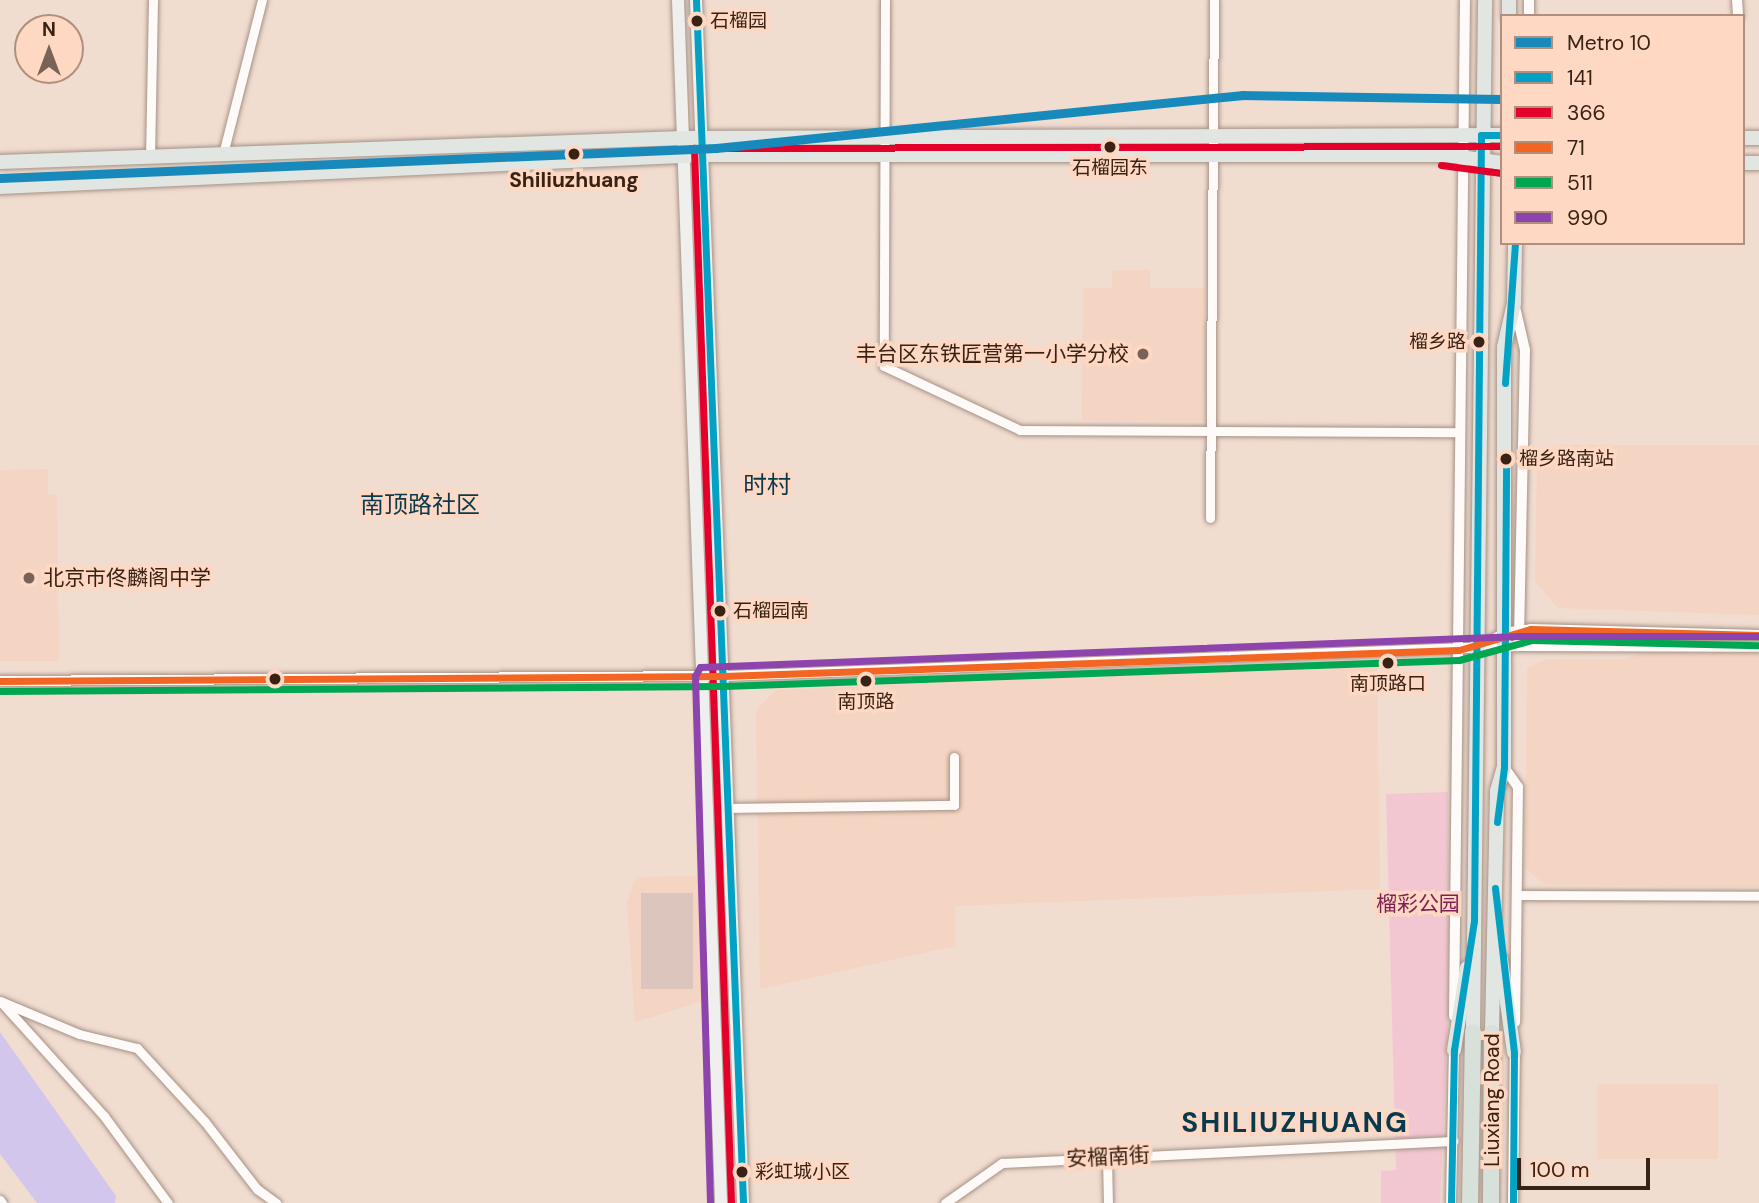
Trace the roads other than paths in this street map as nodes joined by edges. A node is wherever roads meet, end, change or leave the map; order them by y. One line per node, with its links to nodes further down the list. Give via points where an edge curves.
1 (153, 0): 20 (street)
2 (262, 0): 16 (street)
3 (678, 0): 13 (main road)
4 (696, 0): 14 (main road)
5 (885, 0): 15 (street)
6 (1214, 0): 12 (street)
7 (1465, 0): 9 (street)
8 (1485, 0): 10 (main road, Liuxiang Road)
9 (1461, 135): 10 (main road); 12 (main road); 21 (street)
10 (1481, 135): 11 (main road); 23 (main road, Liuxiang Road)
11 (1500, 135)
12 (1213, 137): 15 (main road); 19 (street)
13 (683, 138): 14 (main road); 16 (main road); 22 (main road)
14 (702, 139): 15 (main road); 17 (main road)
15 (882, 139): 18 (street)
16 (223, 154): 20 (main road)
17 (703, 155): 18 (main road); 22 (main road); 40 (main road)
18 (882, 155): 19 (main road); 29 (street, via 884,366 1020,430)
19 (1213, 155): 21 (main road); 29 (street)
20 (150, 157): 24 (main road)
21 (1461, 158): 23 (main road); 30 (street)
22 (683, 160): 26 (main road); 39 (main road)
23 (1481, 160): 25 (main road); 37 (main road, Liuxiang Road)
24 (0, 162)
25 (1500, 163)
26 (0, 187)
27 (1515, 245): 28 (main road, Liuxiang Road)
28 (1514, 303): 32 (street, via 1525,350); 34 (main road, Liuxiang Road, via 1504,347)
29 (1211, 431): 30 (street); 31 (street)
30 (1460, 432): 38 (street)
31 (1210, 519)
32 (1519, 630): 33 (street); 34 (street); 35 (street)
33 (1759, 635)
34 (1504, 640): 35 (street); 37 (street); 43 (main road, Liuxiang Road)
35 (1519, 646): 36 (street)
36 (1759, 647)
37 (1477, 648): 38 (street); 48 (main road, Liuxiang Road)
38 (1459, 650): 40 (street); 52 (street)
39 (705, 676): 40 (street); 41 (street); 58 (main road)
40 (724, 676): 44 (main road)
41 (0, 681)
42 (954, 757): 44 (street, via 954,805)
43 (1504, 767): 45 (street, via 1518,787); 47 (main road, Liuxiang Road, via 1497,791)
44 (730, 808): 59 (main road)
45 (1517, 895): 46 (street); 53 (street)
46 (1759, 896)
47 (1495, 919): 51 (main road, Liuxiang Road); 53 (main road)
48 (1474, 921): 50 (main road, Liuxiang Road); 52 (main road)
49 (0, 1001): 56 (street, via 104,1116); 57 (street, via 79,1034 137,1048 205,1122 257,1189)
50 (1474, 1032): 63 (highway, Liuxiang Road)
51 (1492, 1033): 64 (highway, Liuxiang Road)
52 (1454, 1050): 54 (street)
53 (1514, 1052): 65 (street)
54 (1452, 1141): 55 (street, 安榴南街); 62 (street)
55 (1107, 1157): 60 (street, 安榴南街, via 1002,1163); 61 (street)
56 (168, 1203)
57 (276, 1203)
58 (721, 1203)
59 (743, 1203)
60 (945, 1203)
61 (1108, 1203)
62 (1451, 1203)
63 (1470, 1203)
64 (1491, 1203)
65 (1513, 1203)

